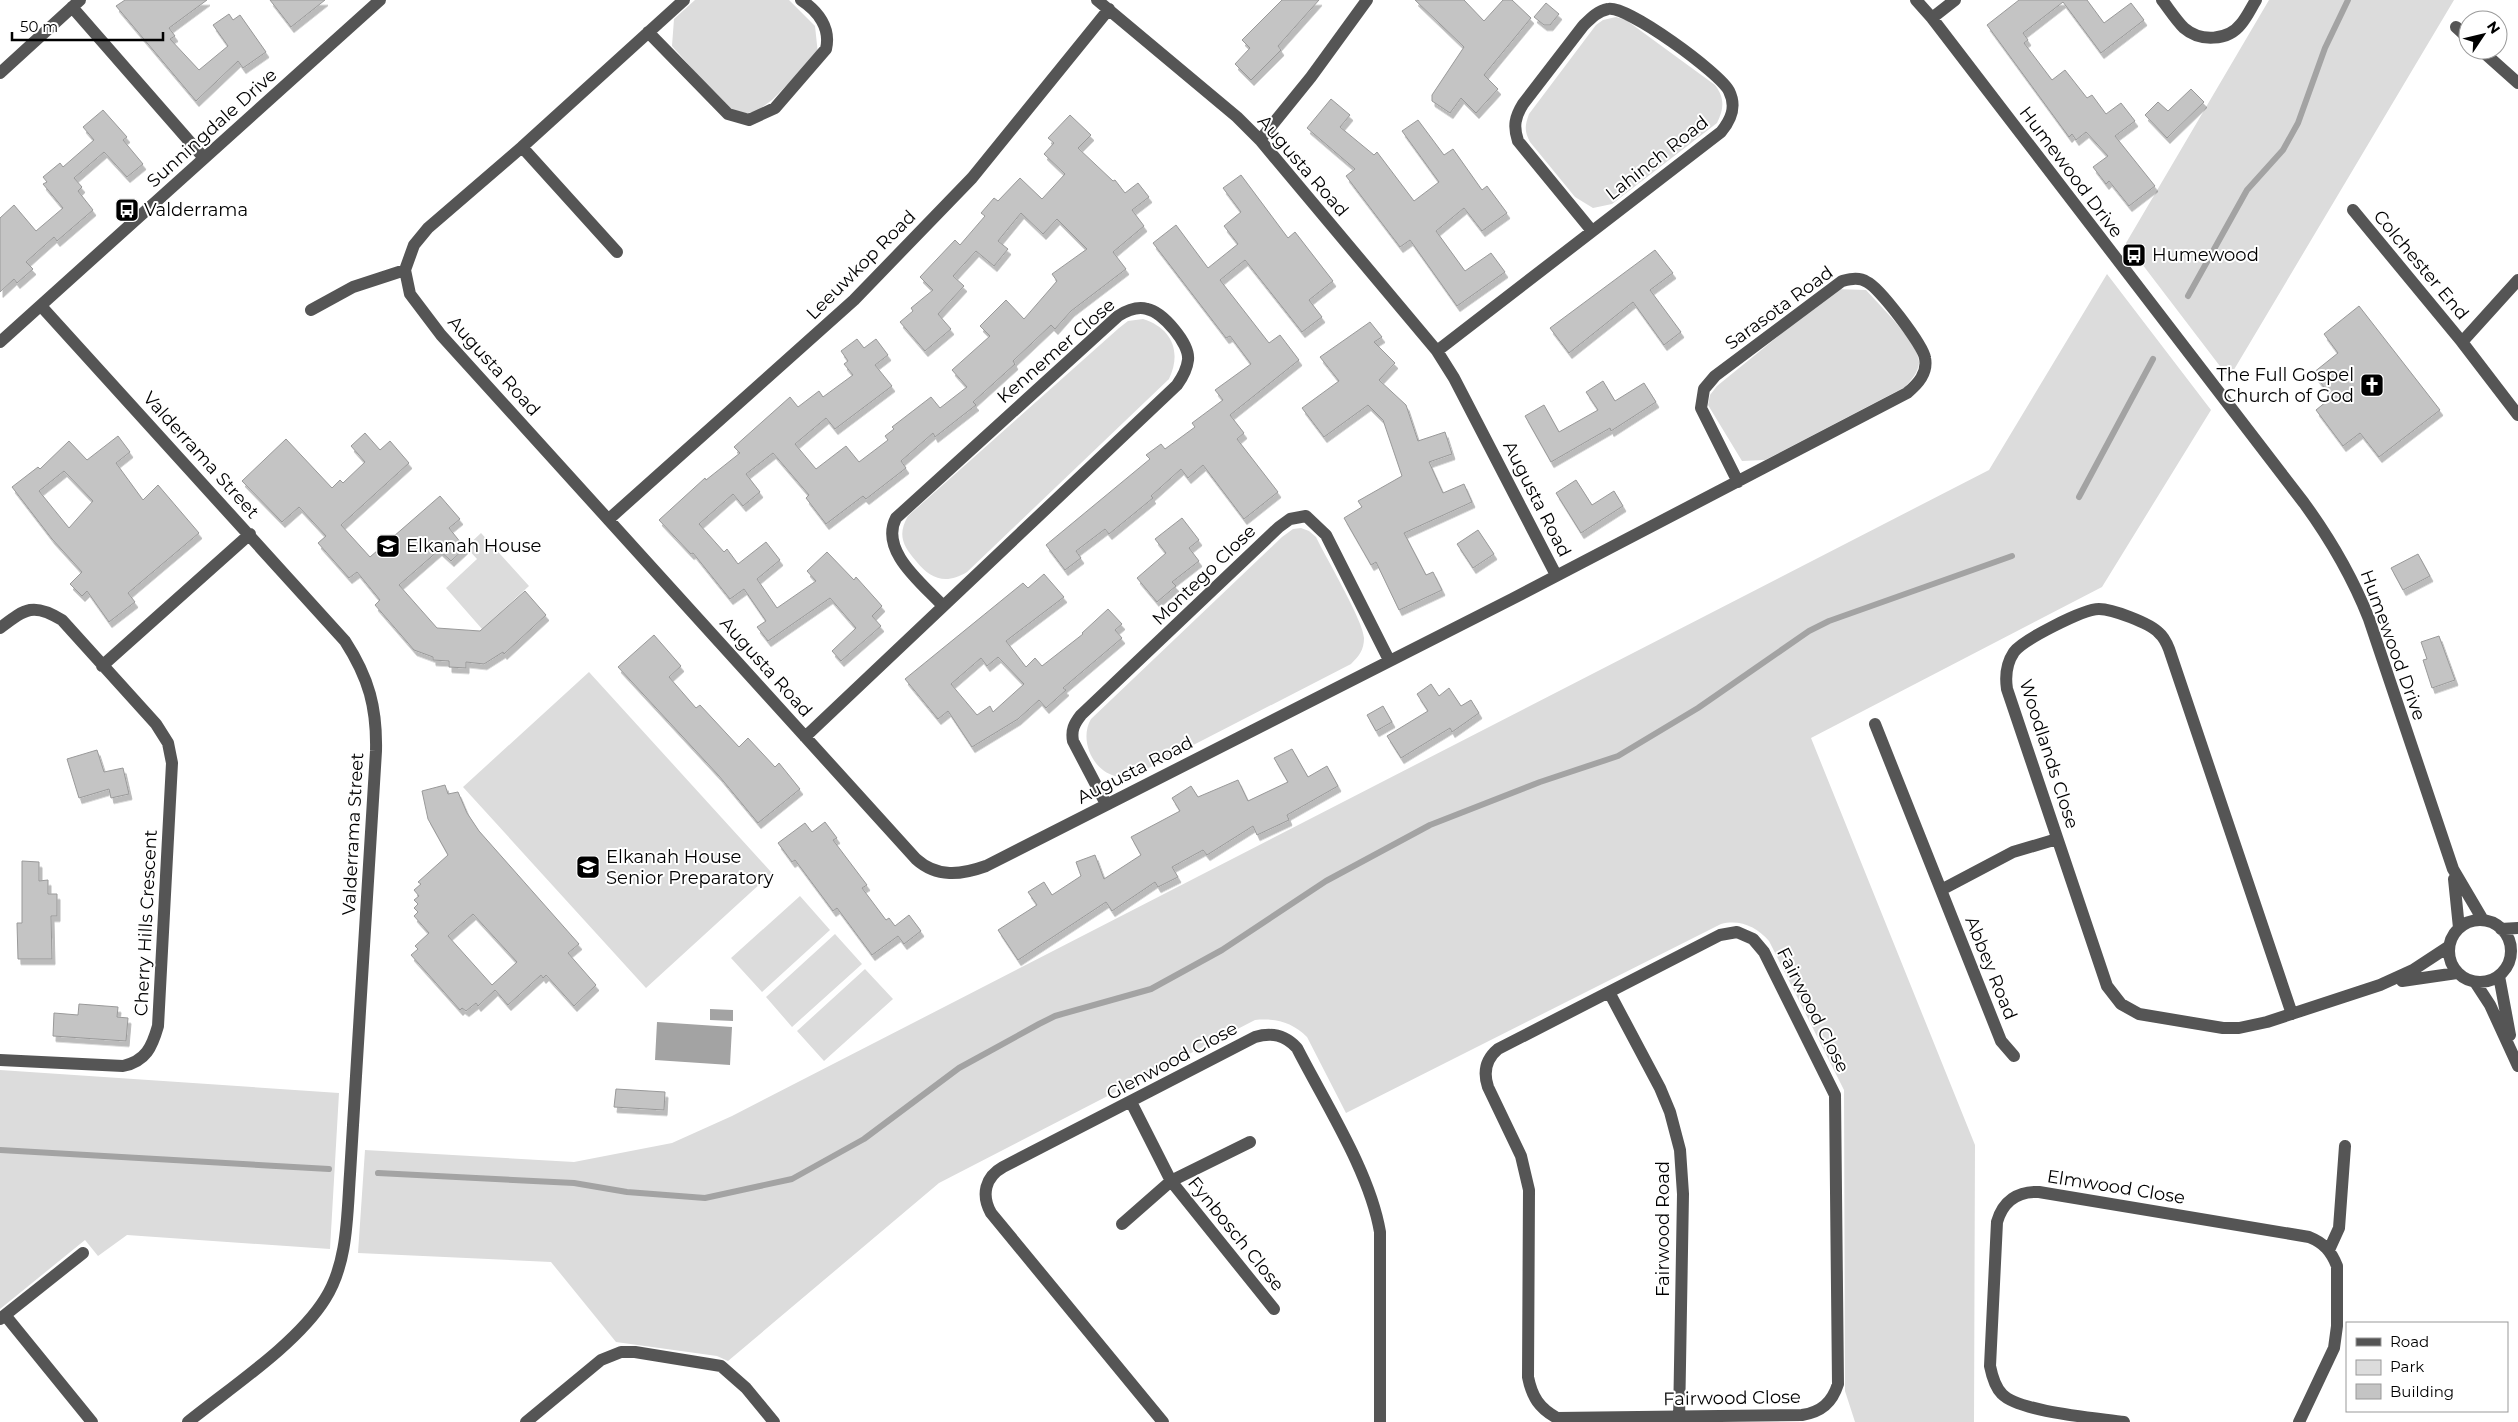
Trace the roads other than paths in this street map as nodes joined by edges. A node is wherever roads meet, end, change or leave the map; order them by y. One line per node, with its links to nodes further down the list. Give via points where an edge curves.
1 (380, 0): 19 (street, Sunningdale Drive)
2 (684, 0): 13 (street)
3 (801, 0): 13 (street, via 824,24 826,49 775,108 749,120 728,114)
4 (1097, 0): 11 (street, Augusta Road)
5 (1367, 0): 17 (street)
6 (1916, 0): 12 (street, Humewood Drive)
7 (1955, 0): 12 (street)
8 (2162, 0): 9 (street, via 2184,28 2196,36 2210,38 2225,36 2235,30)
9 (2256, 0)
10 (76, 3): 15 (street); 19 (street)
11 (1109, 10): 17 (street, Augusta Road); 32 (street, Leeuwkop Road, via 972,178 854,300)
12 (1932, 18): 43 (street, Humewood Drive, via 2339,553 2369,619)
13 (648, 32): 18 (street)
14 (2492, 60): 16 (street)
15 (0, 73)
16 (2518, 83)
17 (1260, 140): 29 (street, Augusta Road)
18 (522, 147): 22 (street); 23 (street, via 428,228 414,246)
19 (204, 158): 25 (street, Sunningdale Drive)
20 (2352, 210): 28 (street, Colchester End)
21 (1592, 231): 21 (street, Lahinch Road, via 1721,132 1732,116 1733,103 1729,90 1716,76 1647,24 1628,13 1609,8 1595,14 1583,26 1523,104 1514,126 1518,141); 29 (street, Lahinch Road)
22 (617, 252)
23 (405, 270): 26 (street, via 353,287); 32 (street, Augusta Road, via 410,294 441,335)
24 (2518, 280): 28 (street)
25 (41, 306): 27 (street, Sunningdale Drive); 33 (street, Valderrama Street)
26 (310, 310)
27 (0, 342)
28 (2462, 342): 30 (street, Colchester End)
29 (1437, 351): 34 (street, Augusta Road)
30 (2518, 415)
31 (1738, 482): 31 (street, Sarasota Road, via 1907,393 1919,382 1925,366 1921,348 1886,300 1867,282 1860,278 1842,282 1715,376 1704,389 1701,408); 34 (street, Sarasota Road)
32 (609, 519): 40 (street, Augusta Road)
33 (250, 534): 38 (street); 72 (street, Valderrama Street, via 345,641 356,658 374,704 376,752 350,1180 340,1261 325,1300 288,1341)
34 (1556, 575): 37 (street, Augusta Road)
35 (943, 606): 35 (street, Kennemer Close, via 895,550 891,534 896,518 1118,316 1127,310 1142,308 1155,312 1188,349 1188,360 1177,385); 40 (street, Kennemer Close)
36 (0, 628): 38 (street, Cherry Hills Crescent, via 21,612 36,608 46,610 62,620)
37 (1389, 660): 41 (street, Augusta Road); 41 (street, Montego Close, via 1326,535 1306,516 1290,519 1074,724 1073,742)
38 (102, 666): 59 (street, Cherry Hills Crescent, via 156,724 171,753 158,1026 153,1044 134,1064)
39 (1874, 724): 44 (street, Abbey Road)
40 (805, 737): 41 (street, Augusta Road, via 916,858 933,871 957,874 971,871)
41 (1106, 804)
42 (2057, 839): 44 (street, via 2014,852); 56 (street, Woodlands Close, via 2106,986 2121,1004 2139,1014 2223,1028 2254,1026); 56 (street, Woodlands Close, via 2007,689 2006,671 2015,650 2024,643 2085,612 2107,610 2159,632 2170,649)
43 (2453, 869): 45 (street, Humewood Drive); 46 (street, Humewood Drive)
44 (1941, 890): 58 (street, Abbey Road, via 2001,1041)
45 (2482, 920): 46 (street); 48 (street)
46 (2459, 928): 49 (street)
47 (2518, 928): 48 (street)
48 (2501, 929): 50 (street)
49 (2448, 947): 51 (street, via 2450,961); 54 (street, Woodlands Close, via 2413,970)
50 (2514, 953): 52 (street)
51 (2457, 973): 53 (street); 54 (street, Woodlands Close)
52 (2499, 976): 53 (street, via 2488,982); 57 (street)
53 (2475, 982): 57 (street)
54 (2380, 986): 56 (street, Woodlands Close)
55 (1609, 992): 70 (street, Fairwood Road, via 1660,1088 1680,1150 1683,1194); 70 (street, Fairwood Close, via 1498,1049 1491,1055 1486,1070 1488,1087 1521,1156 1529,1190 1530,1392 1537,1403 1557,1418); 70 (street, Fairwood Close, via 1720,935 1737,932 1746,935 1764,952 1835,1095 1838,1384 1835,1392 1818,1411 1802,1415)
56 (2292, 1014)
57 (2513, 1050): 60 (street)
58 (2014, 1056)
59 (0, 1060)
60 (2518, 1066)
61 (1131, 1102): 64 (street, Fynbosch Close); 75 (street, Glenwood Close, via 996,1171 987,1184 985,1200 991,1213); 76 (street, Glenwood Close, via 1255,1037 1274,1034 1297,1048 1376,1207 1380,1232)
62 (1250, 1142): 64 (street, Fynbosch Close)
63 (2345, 1146): 66 (street, via 2339,1228)
64 (1171, 1181): 65 (street, Fynbosch Close); 68 (street, Fynbosch Close)
65 (1122, 1224)
66 (2329, 1250): 77 (street, Elmwood Close, via 2309,1237 2040,1192 2024,1193 2010,1201 1997,1222 1990,1366 1996,1384 2003,1394 2023,1406); 78 (street, via 2338,1275 2334,1348)
67 (83, 1253): 69 (street)
68 (1274, 1309)
69 (3, 1317): 71 (street)
70 (1679, 1419)
71 (92, 1422)
72 (188, 1422)
73 (526, 1422): 74 (street, via 601,1360 621,1352 721,1366 746,1388)
74 (774, 1422)
75 (1163, 1422)
76 (1380, 1422)
77 (2124, 1422)
78 (2299, 1422)

